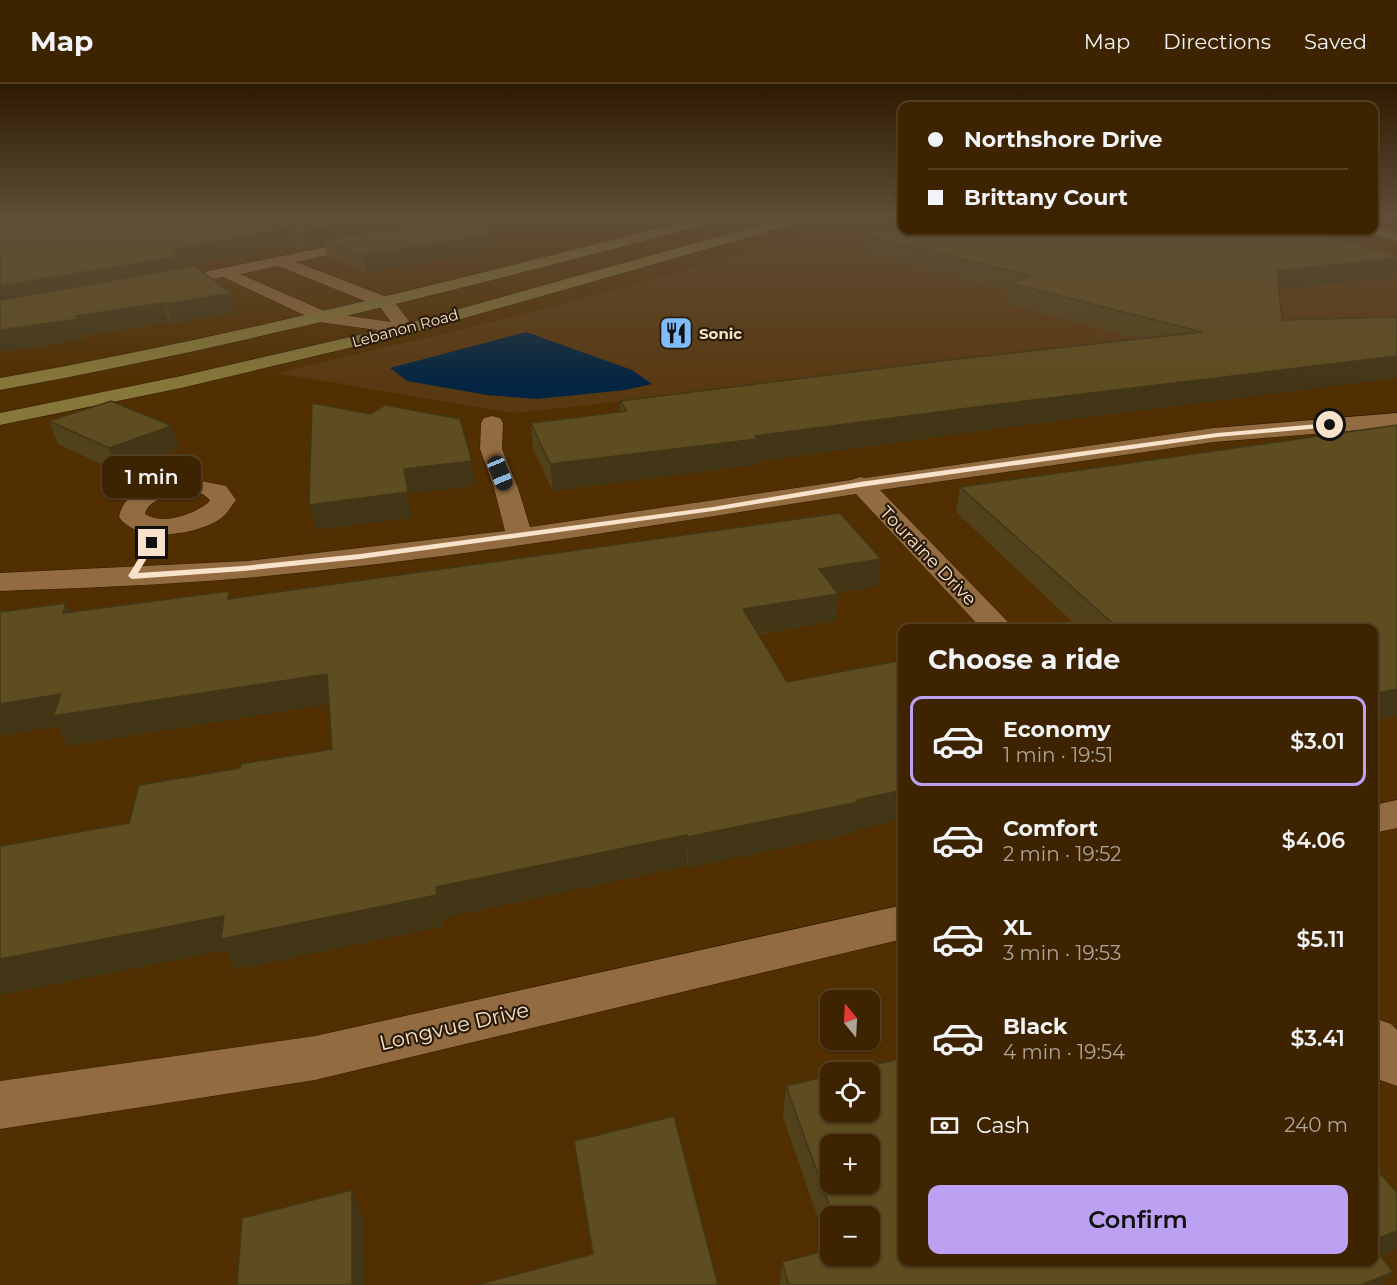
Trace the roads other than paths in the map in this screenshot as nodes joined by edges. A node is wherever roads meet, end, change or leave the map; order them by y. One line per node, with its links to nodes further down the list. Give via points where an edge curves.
1 (226, 273): 5 (street); 7 (street)
2 (310, 273): 6 (street)
3 (501, 273): 6 (main road, Lebanon Road)
4 (601, 273): 8 (main road, Lebanon Road)
5 (148, 288)
6 (386, 303): 7 (main road, Lebanon Road); 8 (street)
7 (325, 318): 8 (street); 9 (main road, Lebanon Road, via 129,361)
8 (406, 329): 10 (main road, Lebanon Road, via 182,382)
9 (0, 384)
10 (0, 419)
11 (1397, 420): 13 (street, via 1217,435)
12 (492, 423): 15 (street, via 491,448)
13 (860, 484): 15 (street, via 736,506); 18 (street, Touraine Drive)
14 (162, 526): 16 (street)
15 (519, 535): 16 (street, via 301,563)
16 (132, 576): 17 (street)
17 (0, 582)
18 (993, 624)
19 (1397, 814): 20 (street)
20 (1378, 818)
21 (898, 923): 24 (street, Longvue Drive, via 315,1058)
22 (1378, 1043): 23 (street)
23 (1397, 1064)
24 (0, 1105)

